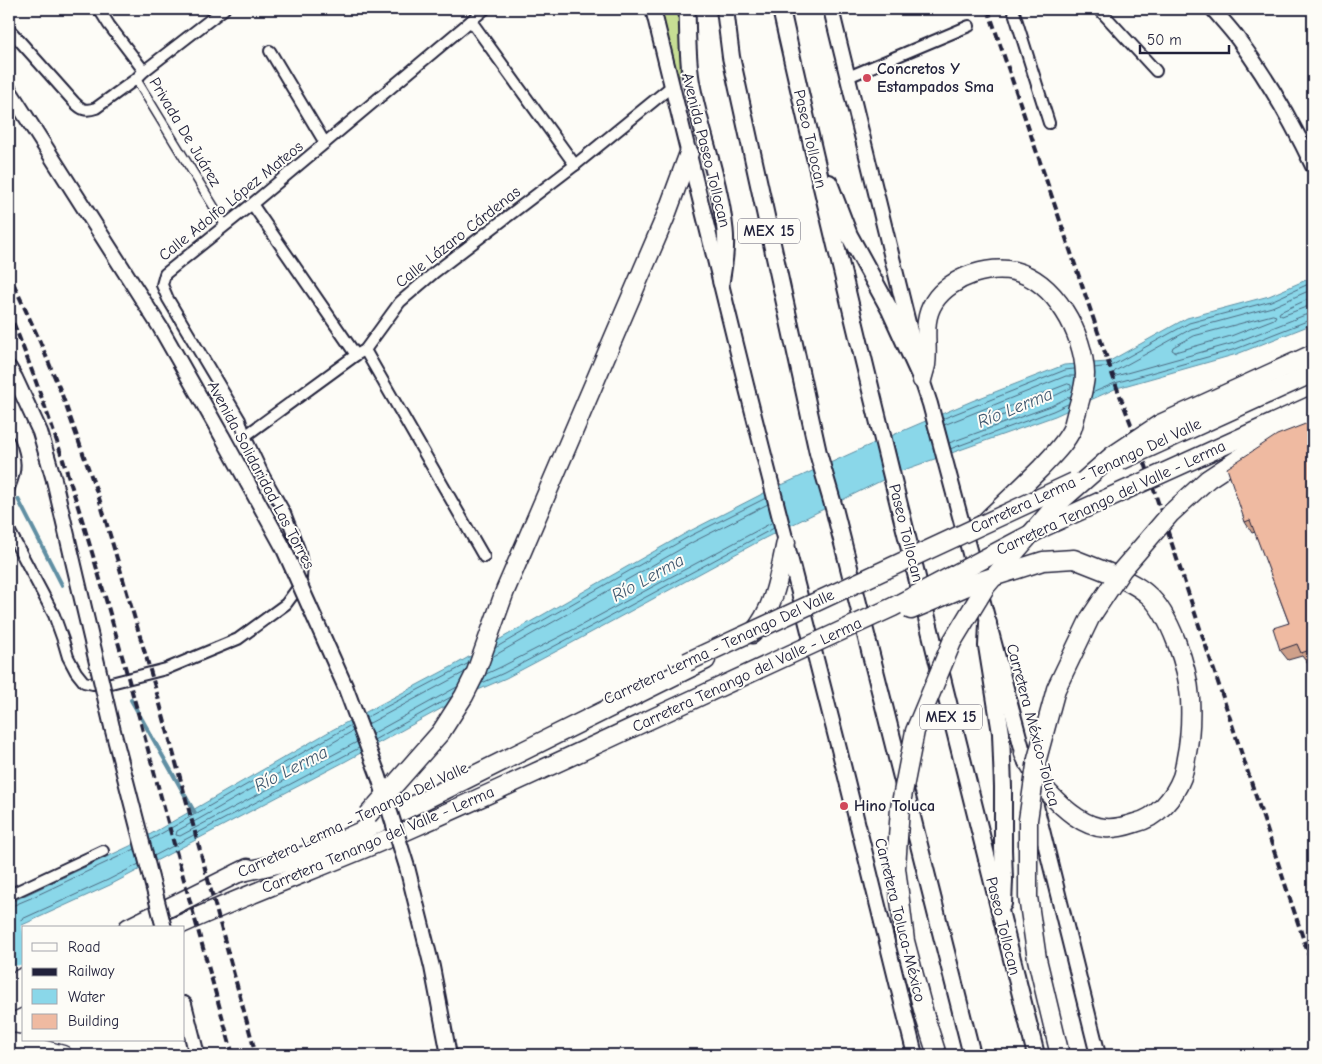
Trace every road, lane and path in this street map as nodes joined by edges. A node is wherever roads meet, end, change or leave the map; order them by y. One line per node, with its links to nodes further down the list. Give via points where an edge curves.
1 (99, 9): 16 (street)
2 (224, 9): 16 (street)
3 (486, 9): 12 (street, Calle Adolfo López Mateos)
4 (653, 9): 20 (main road, Avenida Paseo Tollocan)
5 (687, 9): 30 (main road, via 691,84 725,230)
6 (725, 9): 70 (highway, MEX 15, via 731,57 818,453)
7 (781, 9): 23 (highway, Paseo Tollocan / MEX 15)
8 (832, 9): 18 (main road)
9 (1013, 9): 22 (street)
10 (1099, 9): 17 (street)
11 (1213, 9): 27 (main road, via 1262,74)
12 (471, 21): 24 (street, Calle Adolfo López Mateos); 26 (street)
13 (969, 26): 18 (street)
14 (9, 29): 19 (street, via 83,110 96,108)
15 (270, 51): 24 (street)
16 (144, 70): 19 (street)
17 (1156, 71)
18 (848, 77): 36 (main road)
19 (136, 78): 29 (street, Privada De Juárez)
20 (672, 86): 25 (main road, Avenida Paseo Tollocan); 26 (street, Calle Lázaro Cárdenas)
21 (9, 90): 67 (main road, Avenida Solidaridad Las Torres, bridge, via 160,327 283,547 345,686 379,777 407,867 432,967)
22 (1049, 123)
23 (808, 133): 36 (highway, via 849,235 890,310); 55 (highway, Paseo Tollocan / MEX 15)
24 (325, 143): 28 (street, Calle Adolfo López Mateos)
25 (689, 153): 30 (main road, Avenida Paseo Tollocan); 51 (highway, bridge, via 665,218 505,591 476,672 441,732)
26 (575, 165): 31 (street, Calle Lázaro Cárdenas, via 414,289 400,302)
27 (1313, 166)
28 (252, 204): 29 (street, Calle Adolfo López Mateos); 33 (street)
29 (225, 225): 39 (street, Calle Adolfo López Mateos, via 165,274 162,286 240,420)
30 (721, 283): 41 (main road, Avenida Paseo Tollocan)
31 (365, 350): 33 (street, Calle Lázaro Cárdenas); 46 (street)
32 (1313, 354): 69 (highway, bridge, via 1160,424 1112,456 1055,506 986,586 952,642 915,730 900,808 896,868 905,941)
33 (356, 356): 39 (street, Calle Lázaro Cárdenas)
34 (9, 368): 57 (main road, bridge, via 40,432 54,480 112,727)
35 (1313, 372): 43 (highway, Carretera Lerma - Tenango Del Valle, bridge)
36 (922, 380): 43 (highway, via 926,366 927,320 934,302 959,280 980,272 1014,271 1042,285 1071,322 1085,374 1072,429 1059,448); 47 (main road, Carretera México-Toluca, bridge)
37 (1313, 405): 48 (highway, Carretera Tenango del Valle - Lerma, bridge, via 1044,527)
38 (1313, 418): 72 (highway, bridge, via 1270,439 1208,479 1171,513 1122,570 1090,618 1056,689 1037,758 1028,820 1028,897 1037,959)
39 (245, 436): 44 (street, Calle Adolfo López Mateos, via 300,549 302,578 286,604 238,639 166,669 107,684 84,682 68,657 54,615)
40 (9, 442): 42 (street, via 15,464)
41 (769, 473): 45 (main road, Carretera Toluca-México)
42 (9, 488)
43 (983, 523): 51 (highway, Carretera Lerma - Tenango Del Valle, bridge)
44 (9, 530)
45 (786, 538): 53 (highway, via 775,593 761,623 752,634 728,650 342,840 290,860); 68 (main road, Carretera Toluca-México)
46 (484, 556)
47 (978, 582): 48 (highway, bridge, via 911,610); 49 (main road, Carretera México-Toluca, bridge); 50 (highway, bridge, via 1043,561 1074,559 1128,581 1148,594 1170,626 1182,658 1190,697 1188,749 1182,776 1161,810 1142,822 1104,828 1088,824 1048,792)
48 (893, 607): 58 (highway, Carretera Tenango del Valle - Lerma, bridge, via 418,826)
49 (988, 624): 50 (main road, Carretera México-Toluca); 55 (highway, via 987,646 1001,733)
50 (1024, 754): 73 (main road, Carretera México-Toluca)
51 (368, 815): 53 (highway, Carretera Lerma - Tenango Del Valle)
52 (103, 851): 54 (street)
53 (238, 873): 56 (highway, Carretera Lerma - Tenango Del Valle)
54 (9, 895)
55 (1002, 924): 71 (highway, Paseo Tollocan / MEX 15)
56 (132, 926)
57 (163, 926)
58 (177, 926)
59 (22, 978): 60 (highway)
60 (9, 984)
61 (22, 997): 62 (highway)
62 (9, 1002)
63 (185, 1008): 66 (main road)
64 (9, 1042): 65 (highway)
65 (63, 1055)
66 (197, 1055)
67 (449, 1055)
68 (915, 1055)
69 (937, 1055)
70 (972, 1055)
71 (1036, 1055)
72 (1060, 1055)
73 (1098, 1055)

